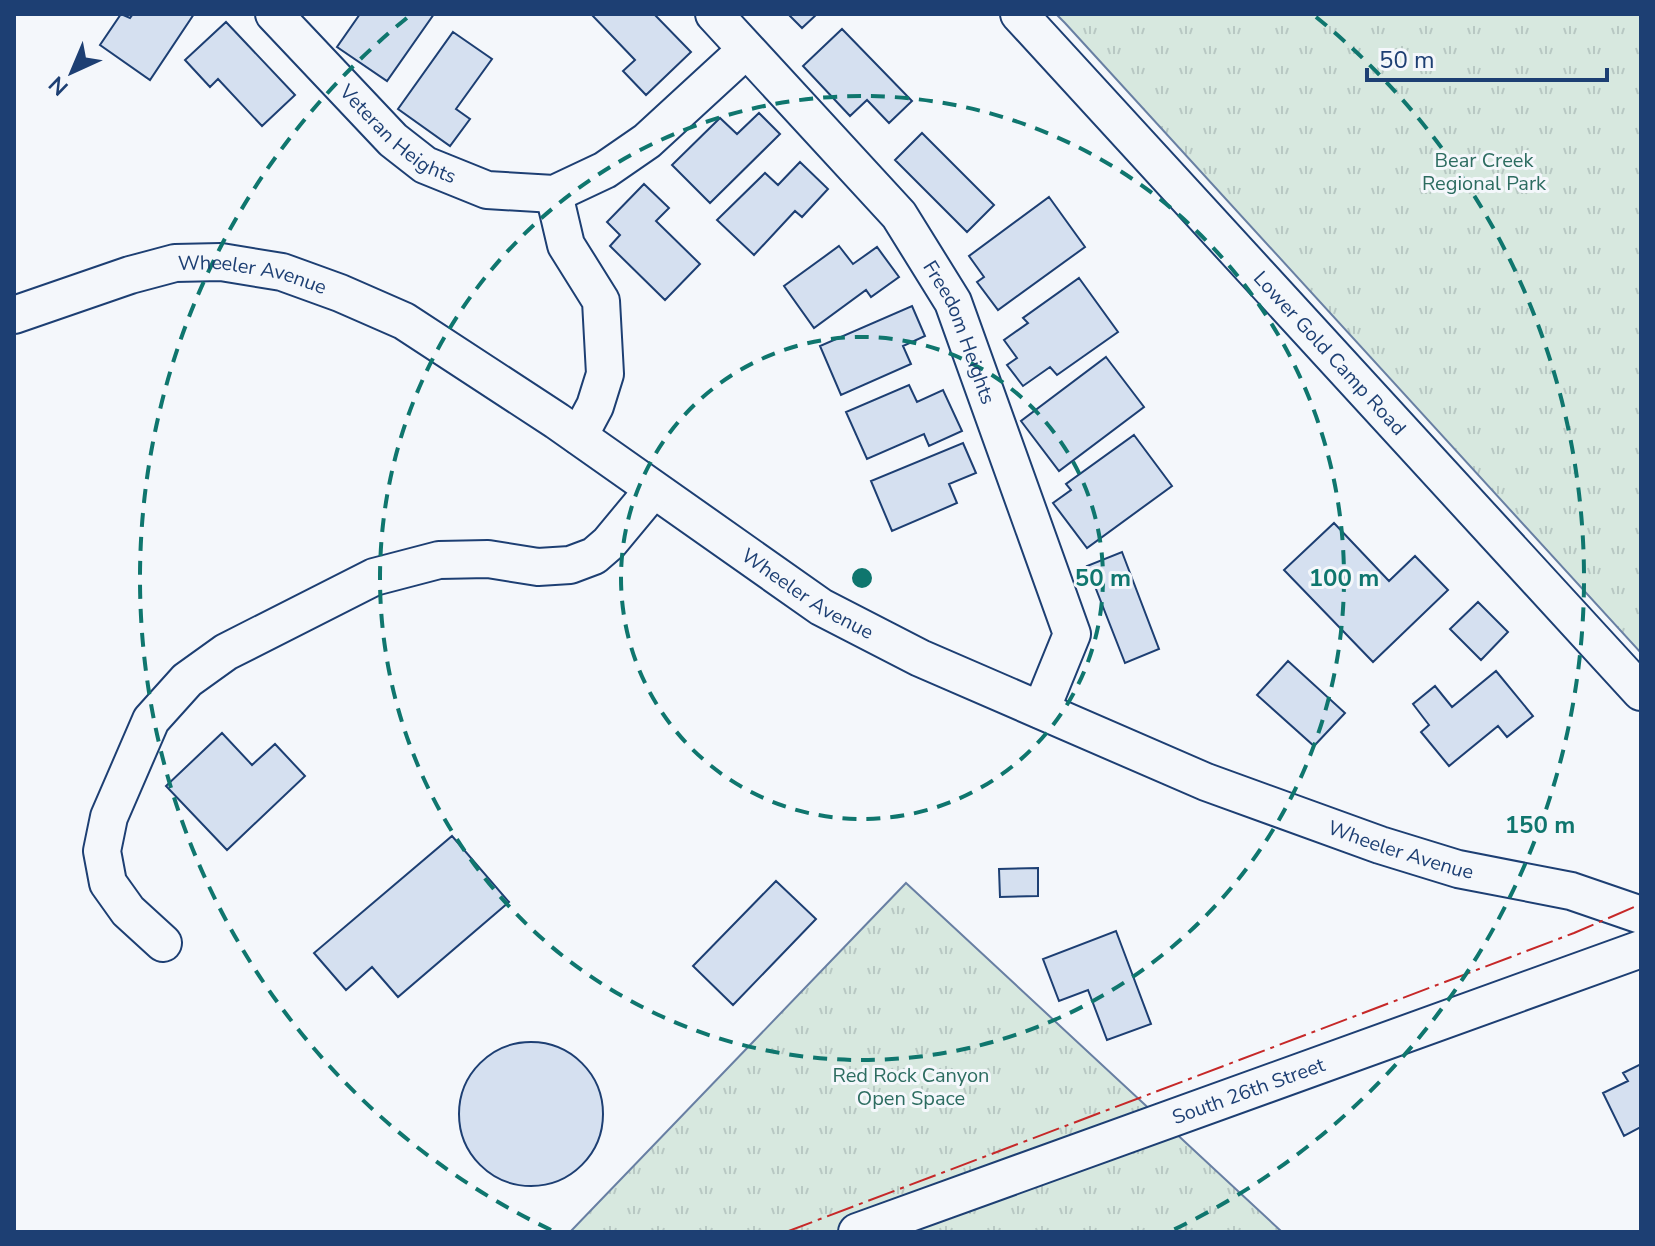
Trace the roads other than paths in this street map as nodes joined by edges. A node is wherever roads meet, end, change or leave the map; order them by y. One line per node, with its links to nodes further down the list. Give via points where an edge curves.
1 (274, 14): 5 (street, Veteran Heights, via 393,140 425,165 487,190)
2 (714, 14): 4 (street, Freedom Heights)
3 (1019, 14): 9 (street, Lower Gold Camp Road)
4 (746, 50): 5 (street, Veteran Heights, via 647,141 605,170); 10 (street, Freedom Heights, via 899,215 953,302 1072,634)
5 (554, 194): 7 (street, via 566,245 601,301 605,374)
6 (14, 315): 7 (street, Wheeler Avenue, via 175,263 221,262 282,272 404,321)
7 (579, 436): 8 (street, Wheeler Avenue)
8 (653, 490): 10 (street, Wheeler Avenue, via 821,607 920,658); 12 (street, via 594,556 570,565 538,567 488,559 439,560 374,577 226,652 187,680 151,720 109,817 102,851 108,883 128,911)
9 (1641, 692)
10 (1041, 710): 11 (street, Wheeler Avenue, via 1206,782 1380,845 1458,869 1571,891)
11 (1641, 915)
12 (163, 943)
13 (1641, 949): 14 (street, South 26th Street)
14 (857, 1232)

